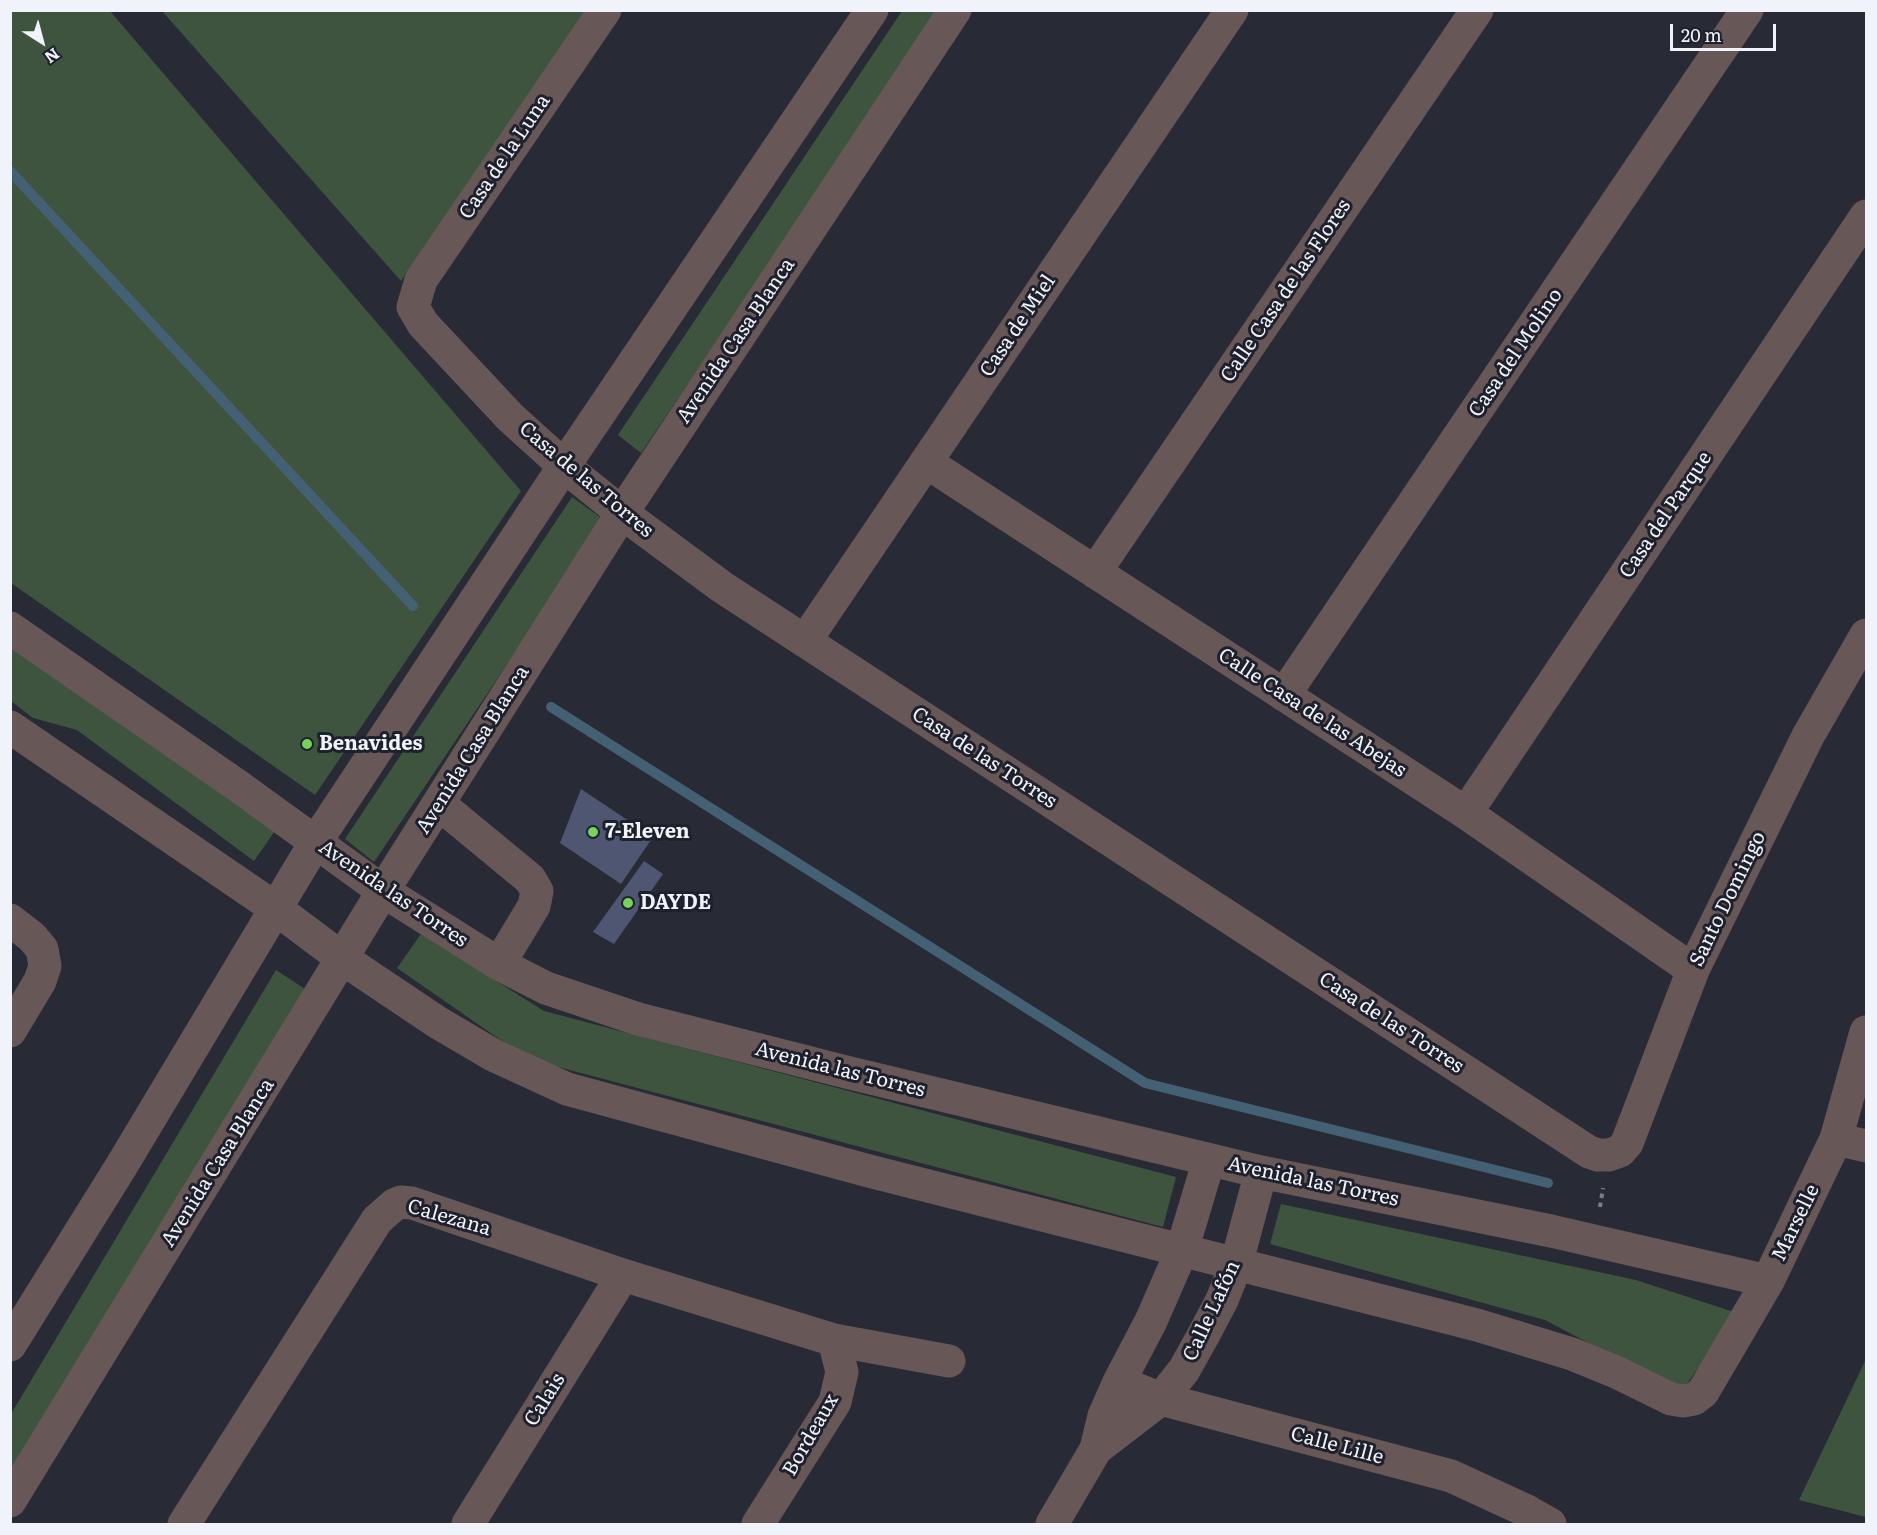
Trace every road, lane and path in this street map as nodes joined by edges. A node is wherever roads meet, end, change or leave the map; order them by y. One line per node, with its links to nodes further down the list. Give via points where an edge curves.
1 (605, 10): 8 (street, Casa de la Luna, via 437,255 422,280)
2 (872, 10): 10 (street)
3 (955, 10): 11 (street, Avenida Casa Blanca)
4 (1232, 10): 9 (street, Casa de Miel)
5 (1477, 10): 12 (street, Calle Casa de las Flores)
6 (1747, 10): 16 (street, Casa del Molino)
7 (1866, 216): 19 (street, Casa del Parque)
8 (413, 307): 10 (street, Casa de las Torres, via 423,324 510,417)
9 (926, 462): 12 (street, Calle Casa de las Abejas); 15 (street, Casa de Miel)
10 (564, 466): 11 (street, Casa de las Torres); 20 (street)
11 (622, 513): 15 (street, Casa de las Torres, via 722,587); 18 (street, Avenida Casa Blanca)
12 (1095, 572): 16 (street, Calle Casa de las Abejas)
13 (10, 627): 20 (street, Avenida las Torres)
14 (1866, 635): 26 (street, Santo Domingo, via 1808,736)
15 (805, 641): 30 (street, Casa de las Torres, via 1580,1147)
16 (1284, 695): 19 (street, Calle Casa de las Abejas)
17 (10, 727): 22 (street)
18 (439, 804): 21 (street, Avenida Casa Blanca); 25 (street, via 530,879 537,891 534,906)
19 (1466, 813): 26 (street, Calle Casa de las Abejas)
20 (315, 843): 21 (street, Avenida las Torres); 22 (street)
21 (383, 891): 24 (street, Avenida Casa Blanca); 25 (street, Avenida las Torres)
22 (275, 908): 24 (street); 39 (street)
23 (10, 920): 27 (street, via 42,949 45,966)
24 (343, 959): 34 (street, via 493,1055 567,1089); 44 (street, Avenida Casa Blanca)
25 (499, 964): 31 (street, Avenida las Torres, via 546,988 638,1019)
26 (1693, 970): 30 (street, Santo Domingo, via 1627,1143 1620,1151)
27 (10, 1031)
28 (1866, 1032): 29 (street, Marselle)
29 (1851, 1143): 37 (street, Marselle)
30 (1603, 1155): 33 (path)
31 (1209, 1160): 32 (street, Avenida las Torres); 34 (street, Calle Lafón)
32 (1261, 1172): 33 (street, Avenida las Torres); 35 (street, Calle Lafón)
33 (1594, 1240): 37 (street, Avenida las Torres)
34 (1182, 1250): 35 (street); 41 (street, Calle Lafón)
35 (1236, 1265): 37 (street, Marselle, via 1477,1324 1572,1354 1683,1401 1703,1392); 42 (street, Calle Lafón, via 1184,1370)
36 (622, 1275): 38 (street, Calezana); 45 (street, Calezana, via 412,1203 394,1205 377,1220); 46 (street, Calais)
37 (1768, 1281)
38 (834, 1340): 40 (street, Calezana); 47 (street, Bordeaux, via 842,1372 835,1402)
39 (10, 1345)
40 (949, 1361)
41 (1119, 1382): 42 (street, Calle Lille); 43 (street, Calle Lafón, via 1104,1416)
42 (1161, 1399): 43 (street, Calle Lafón); 49 (street, Calle Lille, via 1451,1476)
43 (1096, 1449): 48 (street, Calle Lafón)
44 (10, 1501)
45 (184, 1524)
46 (468, 1524)
47 (758, 1524)
48 (1052, 1524)
49 (1550, 1524)

